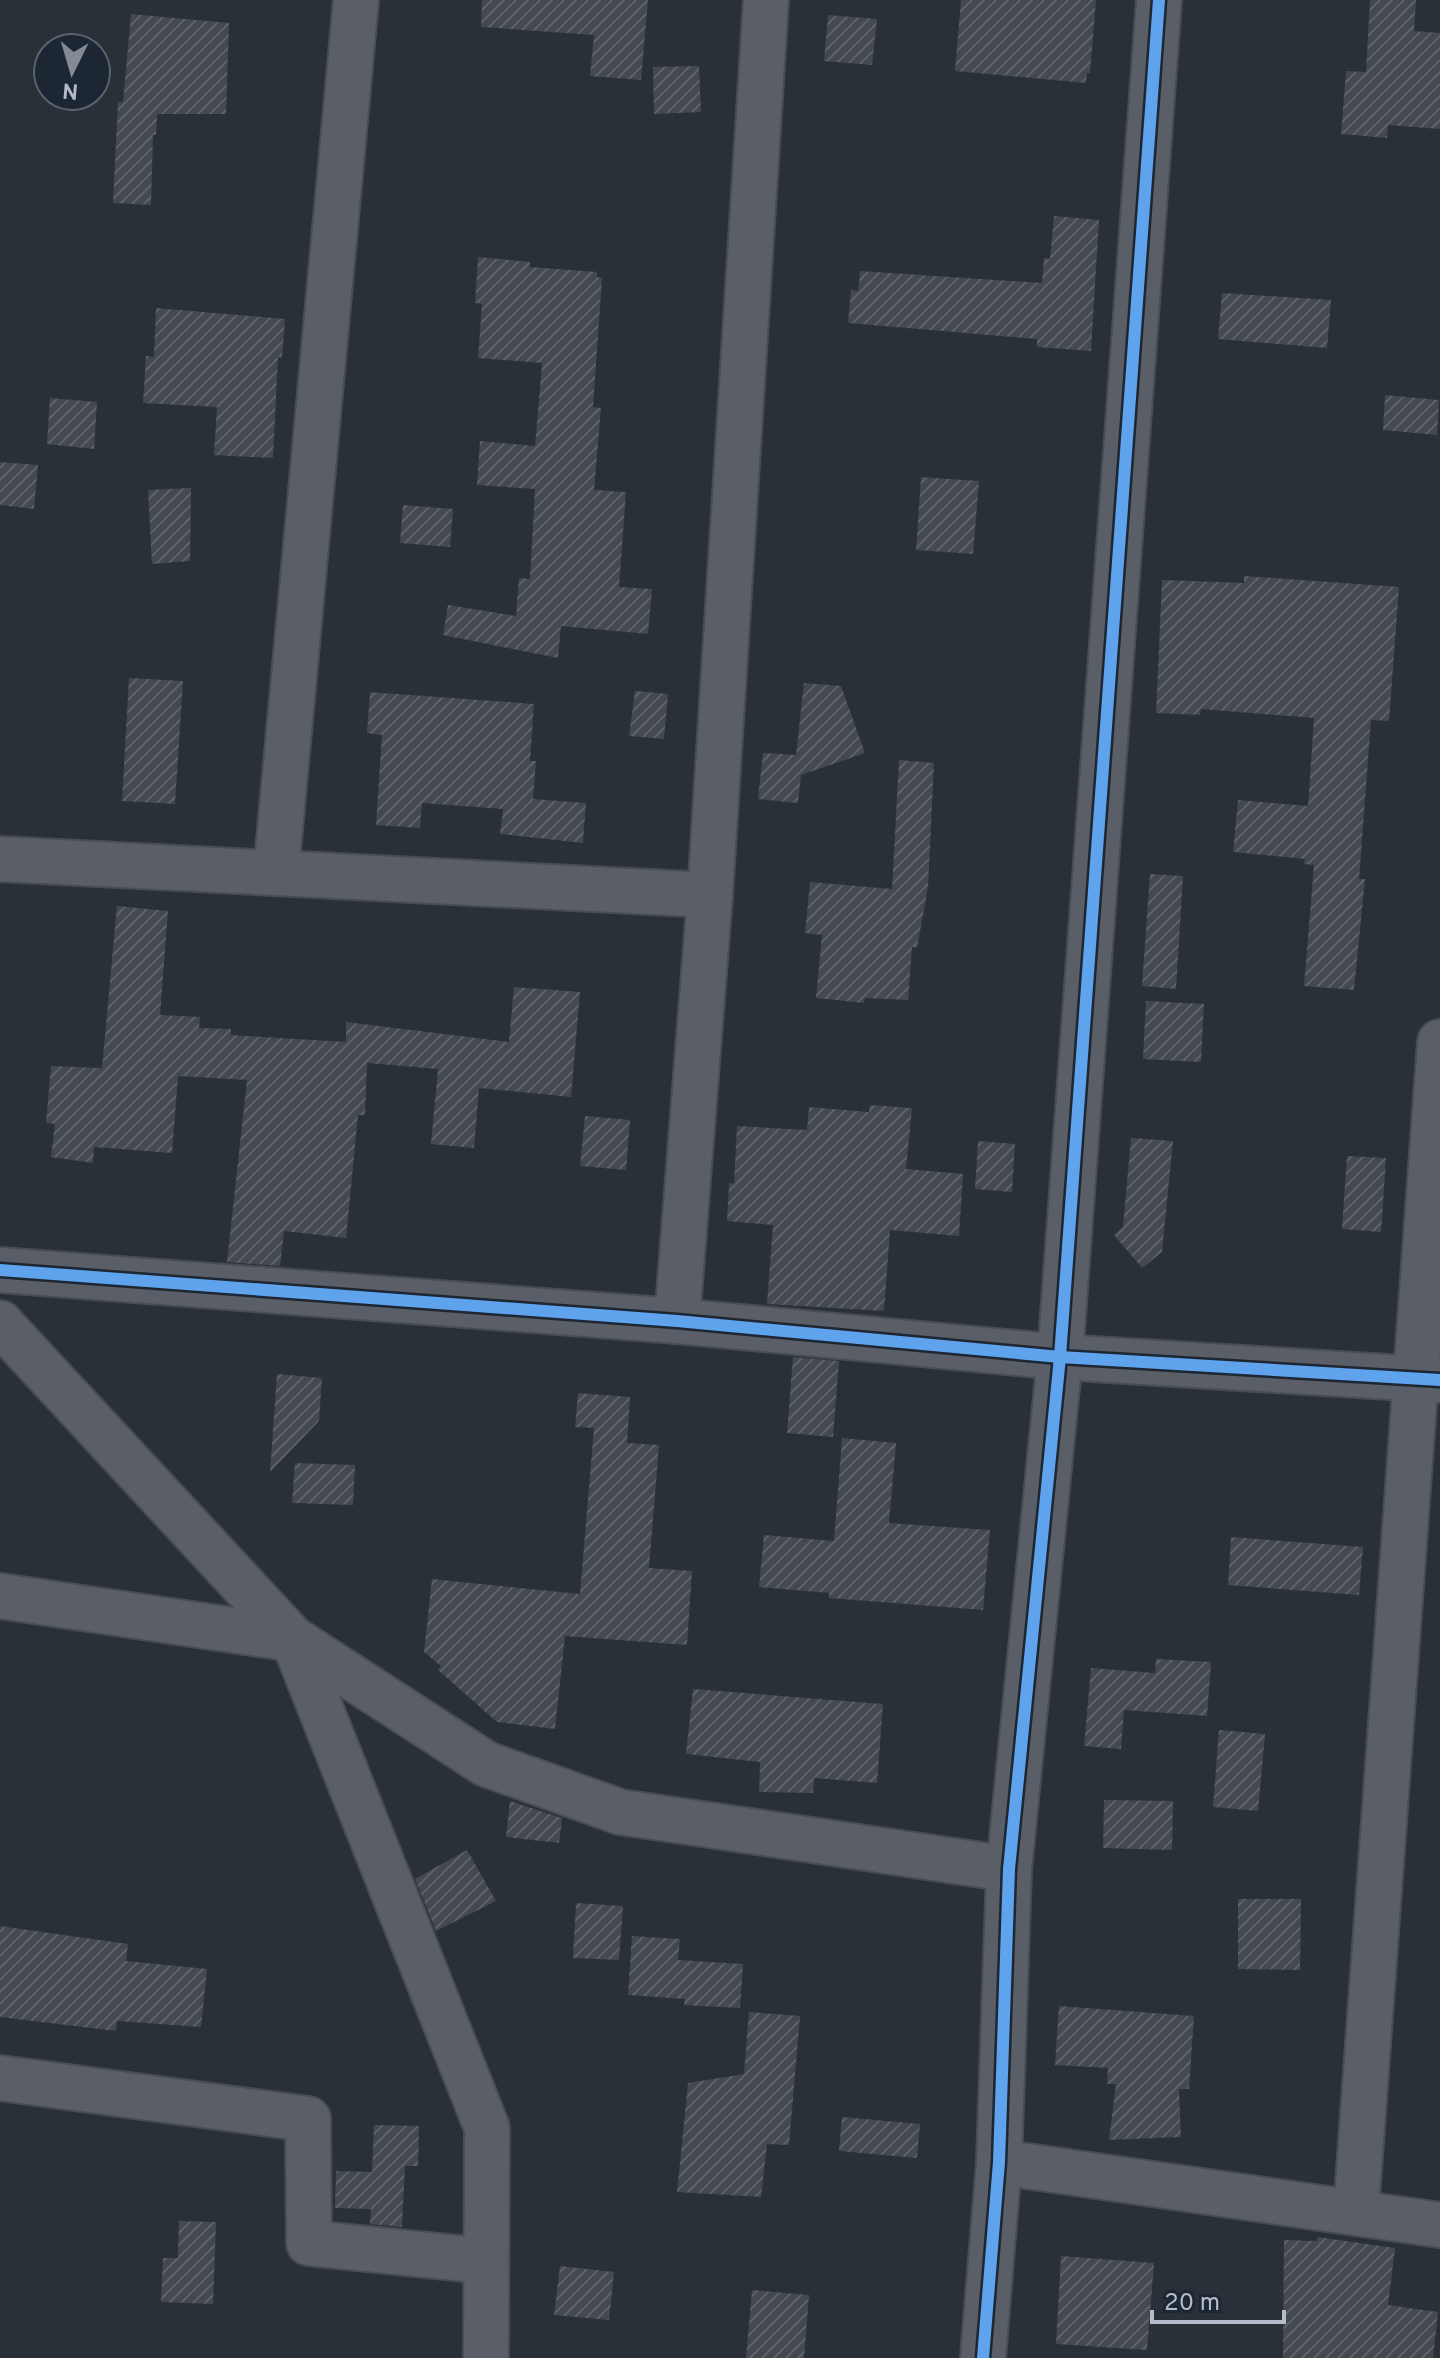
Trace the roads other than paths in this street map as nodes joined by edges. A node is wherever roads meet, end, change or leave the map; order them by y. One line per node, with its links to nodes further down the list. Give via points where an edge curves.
1 (356, 0): 5 (street)
2 (766, 0): 6 (street)
3 (1159, 0): 11 (street)
4 (0, 859): 5 (street)
5 (276, 873): 6 (street)
6 (710, 895): 9 (street)
7 (1440, 1042): 12 (street)
8 (0, 1270): 9 (street)
9 (677, 1321): 11 (street)
10 (0, 1323): 14 (street)
11 (1060, 1357): 12 (street); 15 (street)
12 (1428, 1380): 18 (street)
13 (0, 1596): 14 (street)
14 (293, 1639): 15 (street, via 486,1764 620,1812); 20 (street, via 487,2128)
15 (1009, 1869): 17 (street)
16 (0, 2078): 20 (street, via 308,2119 309,2243)
17 (999, 2162): 18 (street); 22 (street)
18 (1356, 2211): 19 (street)
19 (1440, 2225)
20 (486, 2261): 21 (street)
21 (486, 2358)
22 (983, 2358)

